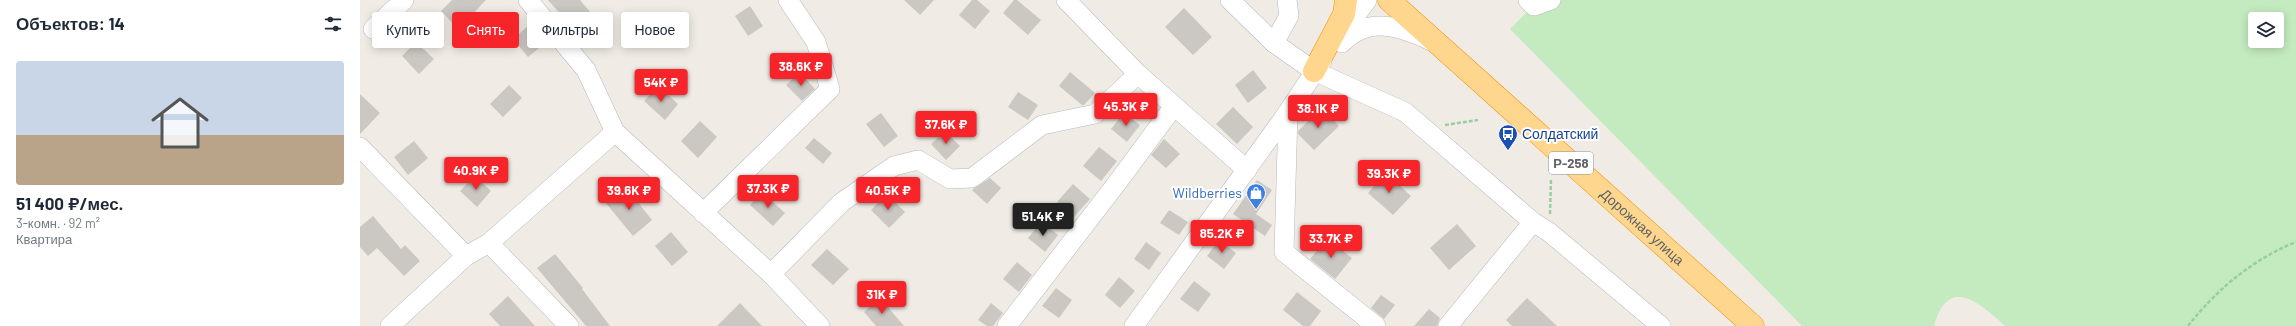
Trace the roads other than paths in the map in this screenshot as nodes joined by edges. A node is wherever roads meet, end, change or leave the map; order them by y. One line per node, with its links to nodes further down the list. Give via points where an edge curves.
1 (404, 0): 10 (street)
2 (528, 0): 17 (street, via 586,70)
3 (788, 0): 20 (street, via 816,42 830,89)
4 (1066, 0): 14 (street)
5 (1287, 0): 11 (street, via 1289,16)
6 (1346, 0): 13 (highway, via 1344,14)
7 (1367, 0): 13 (street)
8 (1389, 0): 12 (highway, Дорожная улица / Р-258)
9 (1239, 4): 11 (street)
10 (391, 12)
11 (1274, 43): 13 (street)
12 (1437, 44): 13 (street, via 1398,27 1378,25 1360,30 1344,41); 33 (highway, Дорожная улица / Р-258)
13 (1314, 72): 16 (street); 21 (street, via 1405,112)
14 (1138, 74): 15 (street); 24 (street, via 1095,114 1042,125 972,178 950,179 918,160 894,166 842,202)
15 (1174, 106): 19 (street); 28 (street)
16 (1288, 112): 19 (street); 30 (street, via 1284,252)
17 (615, 132): 20 (street); 22 (street)
18 (360, 147): 23 (street)
19 (1247, 170): 29 (street)
20 (703, 213): 24 (street)
21 (1533, 222): 31 (street); 32 (street, via 1549,232)
22 (489, 243): 23 (street); 26 (street)
23 (466, 256): 25 (street)
24 (771, 274): 27 (street)
25 (390, 326)
26 (569, 326)
27 (820, 326)
28 (1006, 326)
29 (1134, 326)
30 (1376, 326)
31 (1448, 326)
32 (1661, 326)
33 (1754, 326)

